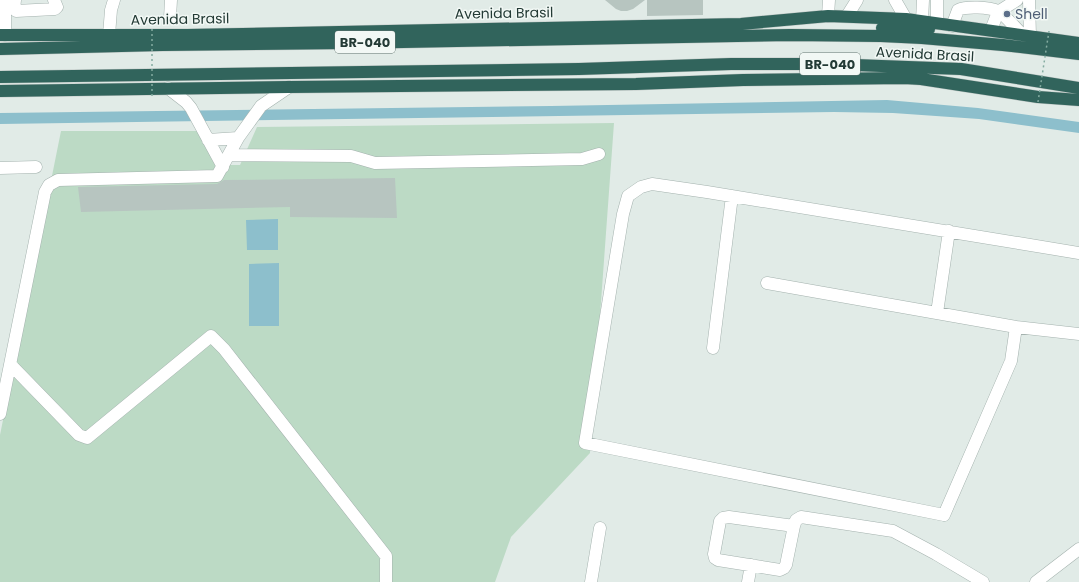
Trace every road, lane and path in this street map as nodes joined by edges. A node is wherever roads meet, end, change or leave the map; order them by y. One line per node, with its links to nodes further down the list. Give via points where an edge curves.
1 (5, 0): 26 (street)
2 (14, 0): 3 (street, via 16,12 55,10 57,7)
3 (54, 0)
4 (114, 0): 24 (street)
5 (171, 0): 16 (street)
6 (829, 0): 14 (street)
7 (857, 0): 15 (street)
8 (895, 0): 17 (street)
9 (922, 0): 18 (street)
10 (937, 0): 19 (street)
11 (1017, 0): 13 (street)
12 (1029, 0): 25 (street)
13 (998, 12): 20 (street, via 964,7 958,10); 22 (street); 25 (street)
14 (828, 16): 15 (highway, Avenida Brasil); 24 (highway, Avenida Brasil, via 741,24)
15 (847, 16): 17 (highway, Avenida Brasil)
16 (170, 18)
17 (906, 19): 18 (highway, Avenida Brasil)
18 (922, 21): 19 (highway, Avenida Brasil)
19 (937, 23): 20 (highway, Avenida Brasil)
20 (952, 26): 22 (highway, Avenida Brasil); 27 (highway, via 932,29 868,27 762,31)
21 (152, 29): 39 (path, bridge)
22 (990, 30): 25 (highway, Avenida Brasil)
23 (1049, 31): 41 (path, bridge)
24 (109, 35): 26 (highway, Avenida Brasil)
25 (1026, 36): 28 (highway, Avenida Brasil)
26 (2, 37): 29 (highway)
27 (729, 37): 29 (highway, Avenida Brasil / BR-040); 31 (highway, Avenida Brasil / BR-040, via 806,35 922,38)
28 (1079, 43)
29 (50, 48): 30 (highway, Avenida Brasil / BR-040)
30 (0, 49)
31 (1079, 54)
32 (579, 68): 33 (highway, Avenida Brasil / BR-040); 34 (highway); 37 (highway, Avenida Brasil / BR-040, via 731,64 923,67 961,69)
33 (0, 77)
34 (743, 80): 35 (highway, Avenida Brasil, via 636,84); 40 (highway, Avenida Brasil, via 922,79)
35 (289, 87): 36 (highway, Avenida Brasil); 43 (street, via 261,106)
36 (168, 88): 38 (highway, Avenida Brasil); 42 (street, via 191,108)
37 (1079, 88)
38 (0, 91)
39 (152, 96)
40 (1076, 101)
41 (1038, 102)
42 (205, 135): 43 (street); 47 (street)
43 (238, 138): 45 (street)
44 (599, 154): 45 (street, via 582,159 375,164 351,156)
45 (229, 155): 47 (street)
46 (36, 167): 48 (street)
47 (223, 167): 57 (street, via 217,176 58,180 49,185 45,192)
48 (0, 168)
49 (732, 196): 50 (street); 54 (street, via 652,184 640,187 628,196 585,444 944,514 1011,361); 56 (street)
50 (949, 231): 51 (street); 53 (street)
51 (1079, 253)
52 (767, 283): 53 (street)
53 (938, 313): 54 (street)
54 (1016, 327): 55 (street)
55 (1079, 334)
56 (713, 348)
57 (11, 365): 58 (street); 64 (street, via 79,435 87,438 211,336 224,349 386,556)
58 (0, 414)
59 (794, 526): 62 (street, via 784,568 780,570); 62 (street, via 723,518 720,521 715,558); 63 (street, via 796,520 801,517 892,531)
60 (600, 528): 65 (street)
61 (1079, 549): 67 (street)
62 (751, 565): 66 (street)
63 (980, 581)
64 (386, 582)
65 (591, 582)
66 (748, 582)
67 (1036, 582)

